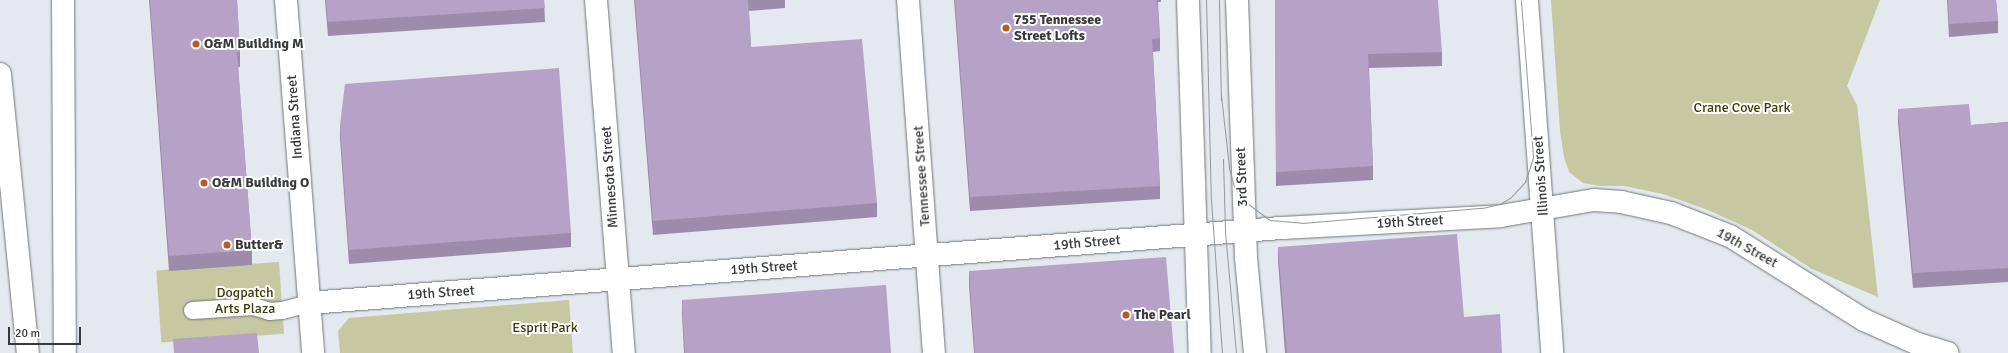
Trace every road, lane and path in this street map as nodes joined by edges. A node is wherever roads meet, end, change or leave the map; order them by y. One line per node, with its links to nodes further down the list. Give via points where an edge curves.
1 (63, 0): 17 (main road)
2 (286, 0): 14 (main road, Indiana Street)
3 (596, 0): 13 (main road, Minnesota Street)
4 (908, 0): 12 (main road, Tennessee Street)
5 (1188, 0): 11 (main road)
6 (1238, 0): 10 (main road, 3rd Street)
7 (1527, 0): 9 (main road, Illinois Street)
8 (0, 74): 16 (main road)
9 (1544, 209): 10 (main road, 19th Street, via 1501,216); 23 (main road, Illinois Street); 24 (main road, 19th Street, via 1594,200 1646,207 1685,218 1730,236 1864,320 1918,344)
10 (1244, 231): 11 (main road, 19th Street); 22 (main road, 3rd Street)
11 (1195, 235): 12 (main road, 19th Street); 21 (main road)
12 (928, 256): 13 (main road, 19th Street); 20 (main road, Tennessee Street)
13 (618, 280): 14 (main road, 19th Street); 19 (main road, Minnesota Street)
14 (309, 303): 15 (street, 19th Street, via 269,311 253,306); 18 (main road, Indiana Street)
15 (192, 310)
16 (28, 353)
17 (65, 353)
18 (313, 353)
19 (624, 353)
20 (934, 353)
21 (1200, 353)
22 (1255, 353)
23 (1552, 353)
24 (1948, 353)

